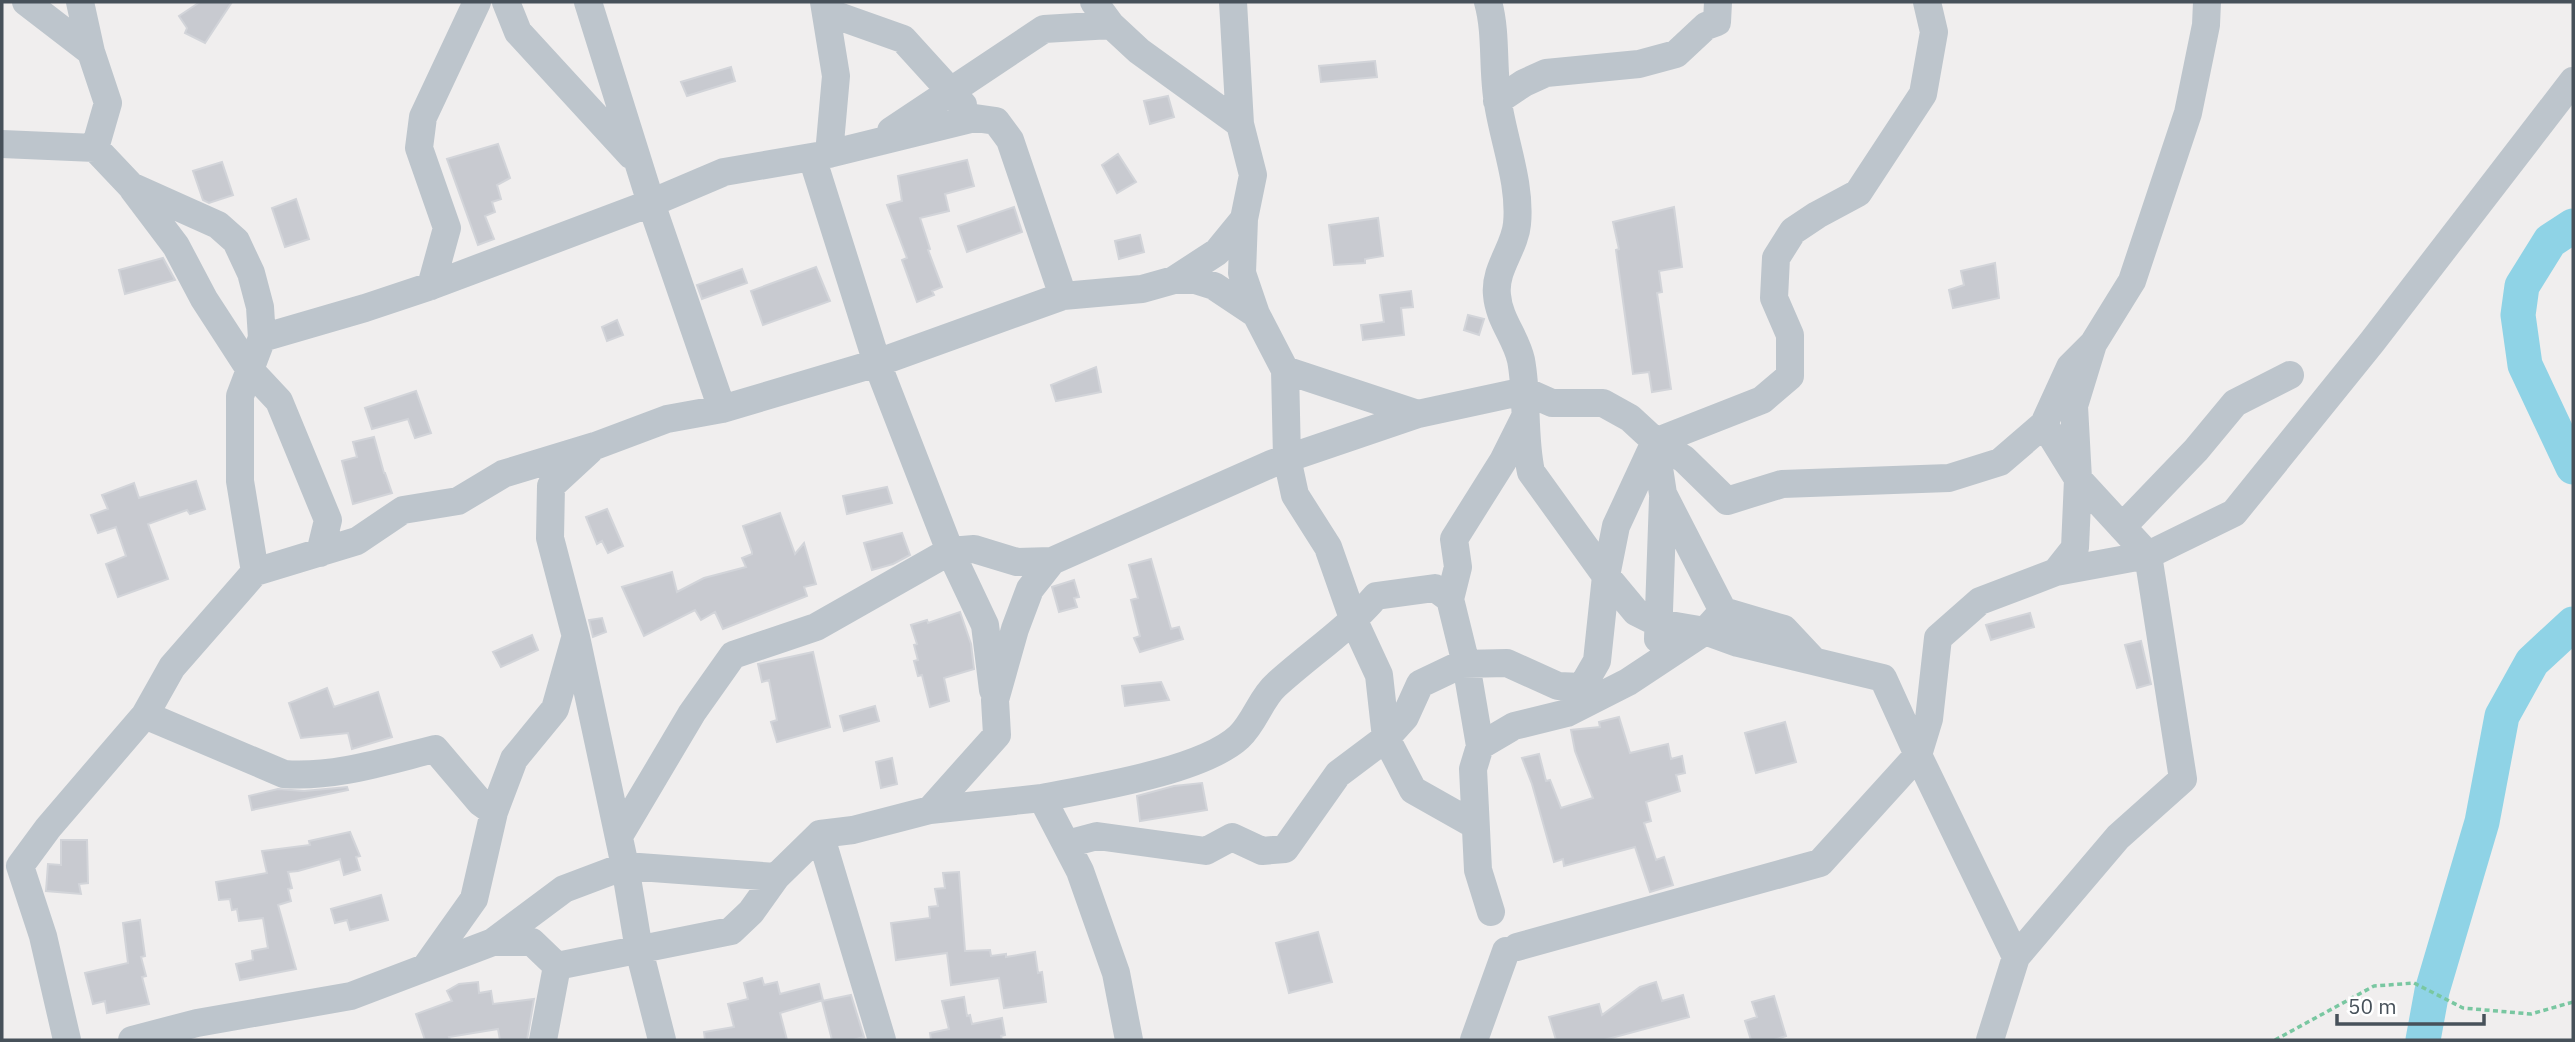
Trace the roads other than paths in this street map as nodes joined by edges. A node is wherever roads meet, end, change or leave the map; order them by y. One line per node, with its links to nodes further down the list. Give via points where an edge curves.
1 (26, 2): 14 (street)
2 (80, 2): 14 (street)
3 (477, 2): 29 (street, via 423,117 419,148 447,228)
4 (506, 2): 24 (street, via 518,32)
5 (588, 2): 24 (street)
6 (1094, 2): 13 (street)
7 (1233, 2): 19 (street)
8 (1488, 2): 17 (street)
9 (1718, 2): 17 (street, via 1717,22 1706,26 1676,54 1639,64 1546,73)
10 (1927, 2): 42 (street, via 1934,32 1923,94 1858,193 1793,231 1776,258 1774,298 1790,335 1790,376 1762,400)
11 (2207, 2): 33 (street, via 2188,113 2132,281)
12 (826, 7): 16 (street, via 903,39); 23 (street, via 836,76)
13 (1111, 25): 16 (street, via 1044,29); 19 (street, via 1139,51)
14 (90, 52): 22 (street, via 108,103)
15 (2573, 81): 50 (street, via 2234,513)
16 (950, 91): 18 (street); 20 (street)
17 (1497, 101): 38 (street, via 1514,178 1517,226 1496,294 1502,320 1520,356)
18 (975, 118): 20 (street); 30 (street, via 996,121 1010,140)
19 (1240, 124): 27 (street, via 1253,175)
20 (874, 143): 23 (street)
21 (2, 144): 22 (street)
22 (95, 148): 25 (street)
23 (820, 156): 26 (street, via 724,172); 34 (street)
24 (638, 163): 26 (street)
25 (131, 186): 32 (street, via 203,217 236,241 260,307); 35 (street, via 176,246)
26 (651, 203): 29 (street); 39 (street)
27 (1244, 219): 28 (street, via 1217,252); 31 (street, via 1242,273)
28 (1174, 280): 30 (street, via 1142,289); 31 (street, via 1214,286)
29 (431, 286): 32 (street)
30 (1063, 296): 34 (street)
31 (1256, 314): 36 (street)
32 (262, 338): 35 (street)
33 (2093, 345): 41 (street, via 2070,367); 45 (street, via 2074,406)
34 (877, 363): 39 (street); 48 (street)
35 (250, 370): 49 (street, via 279,401 328,520); 52 (street, via 240,396 240,481)
36 (1285, 370): 40 (street); 44 (street)
37 (2290, 375): 47 (street, via 2235,403)
38 (1526, 403): 40 (street); 42 (street, via 1603,403 1630,418); 54 (street, via 1531,472); 55 (street, via 1503,461 1454,539 1458,567)
39 (722, 410): 43 (street, via 667,419)
40 (1418, 414): 44 (street)
41 (2044, 424): 42 (street, via 2000,462 1949,478 1782,484 1727,501 1684,459); 45 (street)
42 (1656, 442): 46 (street); 54 (street, via 1616,526)
43 (594, 446): 49 (street, via 503,474 458,501 403,510 357,541); 59 (street, via 551,486 550,538)
44 (1287, 458): 51 (street); 56 (street, via 1294,495 1328,547)
45 (2078, 479): 47 (street); 53 (street, via 2075,548)
46 (1663, 494): 57 (street); 58 (street)
47 (2122, 527): 50 (street)
48 (950, 551): 51 (street, via 974,550 1017,562); 62 (street, via 985,625); 72 (street, via 816,627 733,655 692,713)
49 (320, 553): 52 (street)
50 (2148, 555): 53 (street); 79 (street, via 2183,779 2118,836)
51 (1052, 561): 62 (street, via 1030,589)
52 (255, 572): 63 (street, via 172,667)
53 (2056, 572): 66 (street, via 1980,601 1938,638 1929,719)
54 (1606, 576): 58 (street, via 1636,612); 61 (street, via 1597,661 1582,687 1558,686 1507,663)
55 (1450, 599): 56 (street, via 1435,588 1376,596); 61 (street)
56 (1354, 621): 64 (street, via 1379,675); 67 (street, via 1273,687 1240,736 1207,757 1123,782)
57 (1714, 621): 58 (street); 60 (street); 66 (street, via 1738,643 1883,678)
58 (1658, 623): 60 (street)
59 (576, 637): 69 (street, via 555,709 514,759); 72 (street)
60 (1657, 663): 65 (street, via 1567,713 1514,726)
61 (1466, 664): 64 (street, via 1420,684 1405,718); 65 (street)
62 (995, 699): 68 (street, via 997,735)
63 (145, 715): 69 (street, via 284,774 362,766 435,749); 82 (street, via 20,866 43,936)
64 (1386, 738): 70 (street, via 1413,790); 73 (street, via 1338,774 1285,849 1262,851 1232,837 1206,851 1097,836)
65 (1480, 746): 70 (street, via 1473,769)
66 (1918, 755): 79 (street); 88 (street, via 1820,863 1512,949)
67 (1042, 798): 68 (street); 73 (street)
68 (929, 810): 71 (street)
69 (494, 812): 81 (street, via 474,899)
70 (1475, 825): 76 (street, via 1478,870)
71 (820, 834): 75 (street); 86 (street)
72 (619, 836): 74 (street)
73 (1067, 844): 87 (street, via 1116,973)
74 (625, 866): 75 (street); 77 (street, via 564,889); 78 (street)
75 (776, 877): 78 (street, via 731,931)
76 (1491, 912)
77 (493, 942): 80 (street, via 531,942); 81 (street)
78 (639, 950): 80 (street); 85 (street)
79 (2016, 957): 89 (street)
80 (557, 966): 84 (street)
81 (425, 968): 83 (street, via 351,996 197,1023)
82 (66, 1040)
83 (132, 1040)
84 (543, 1040)
85 (662, 1040)
86 (882, 1040)
87 (1129, 1040)
88 (1474, 1040)
89 (1990, 1040)

